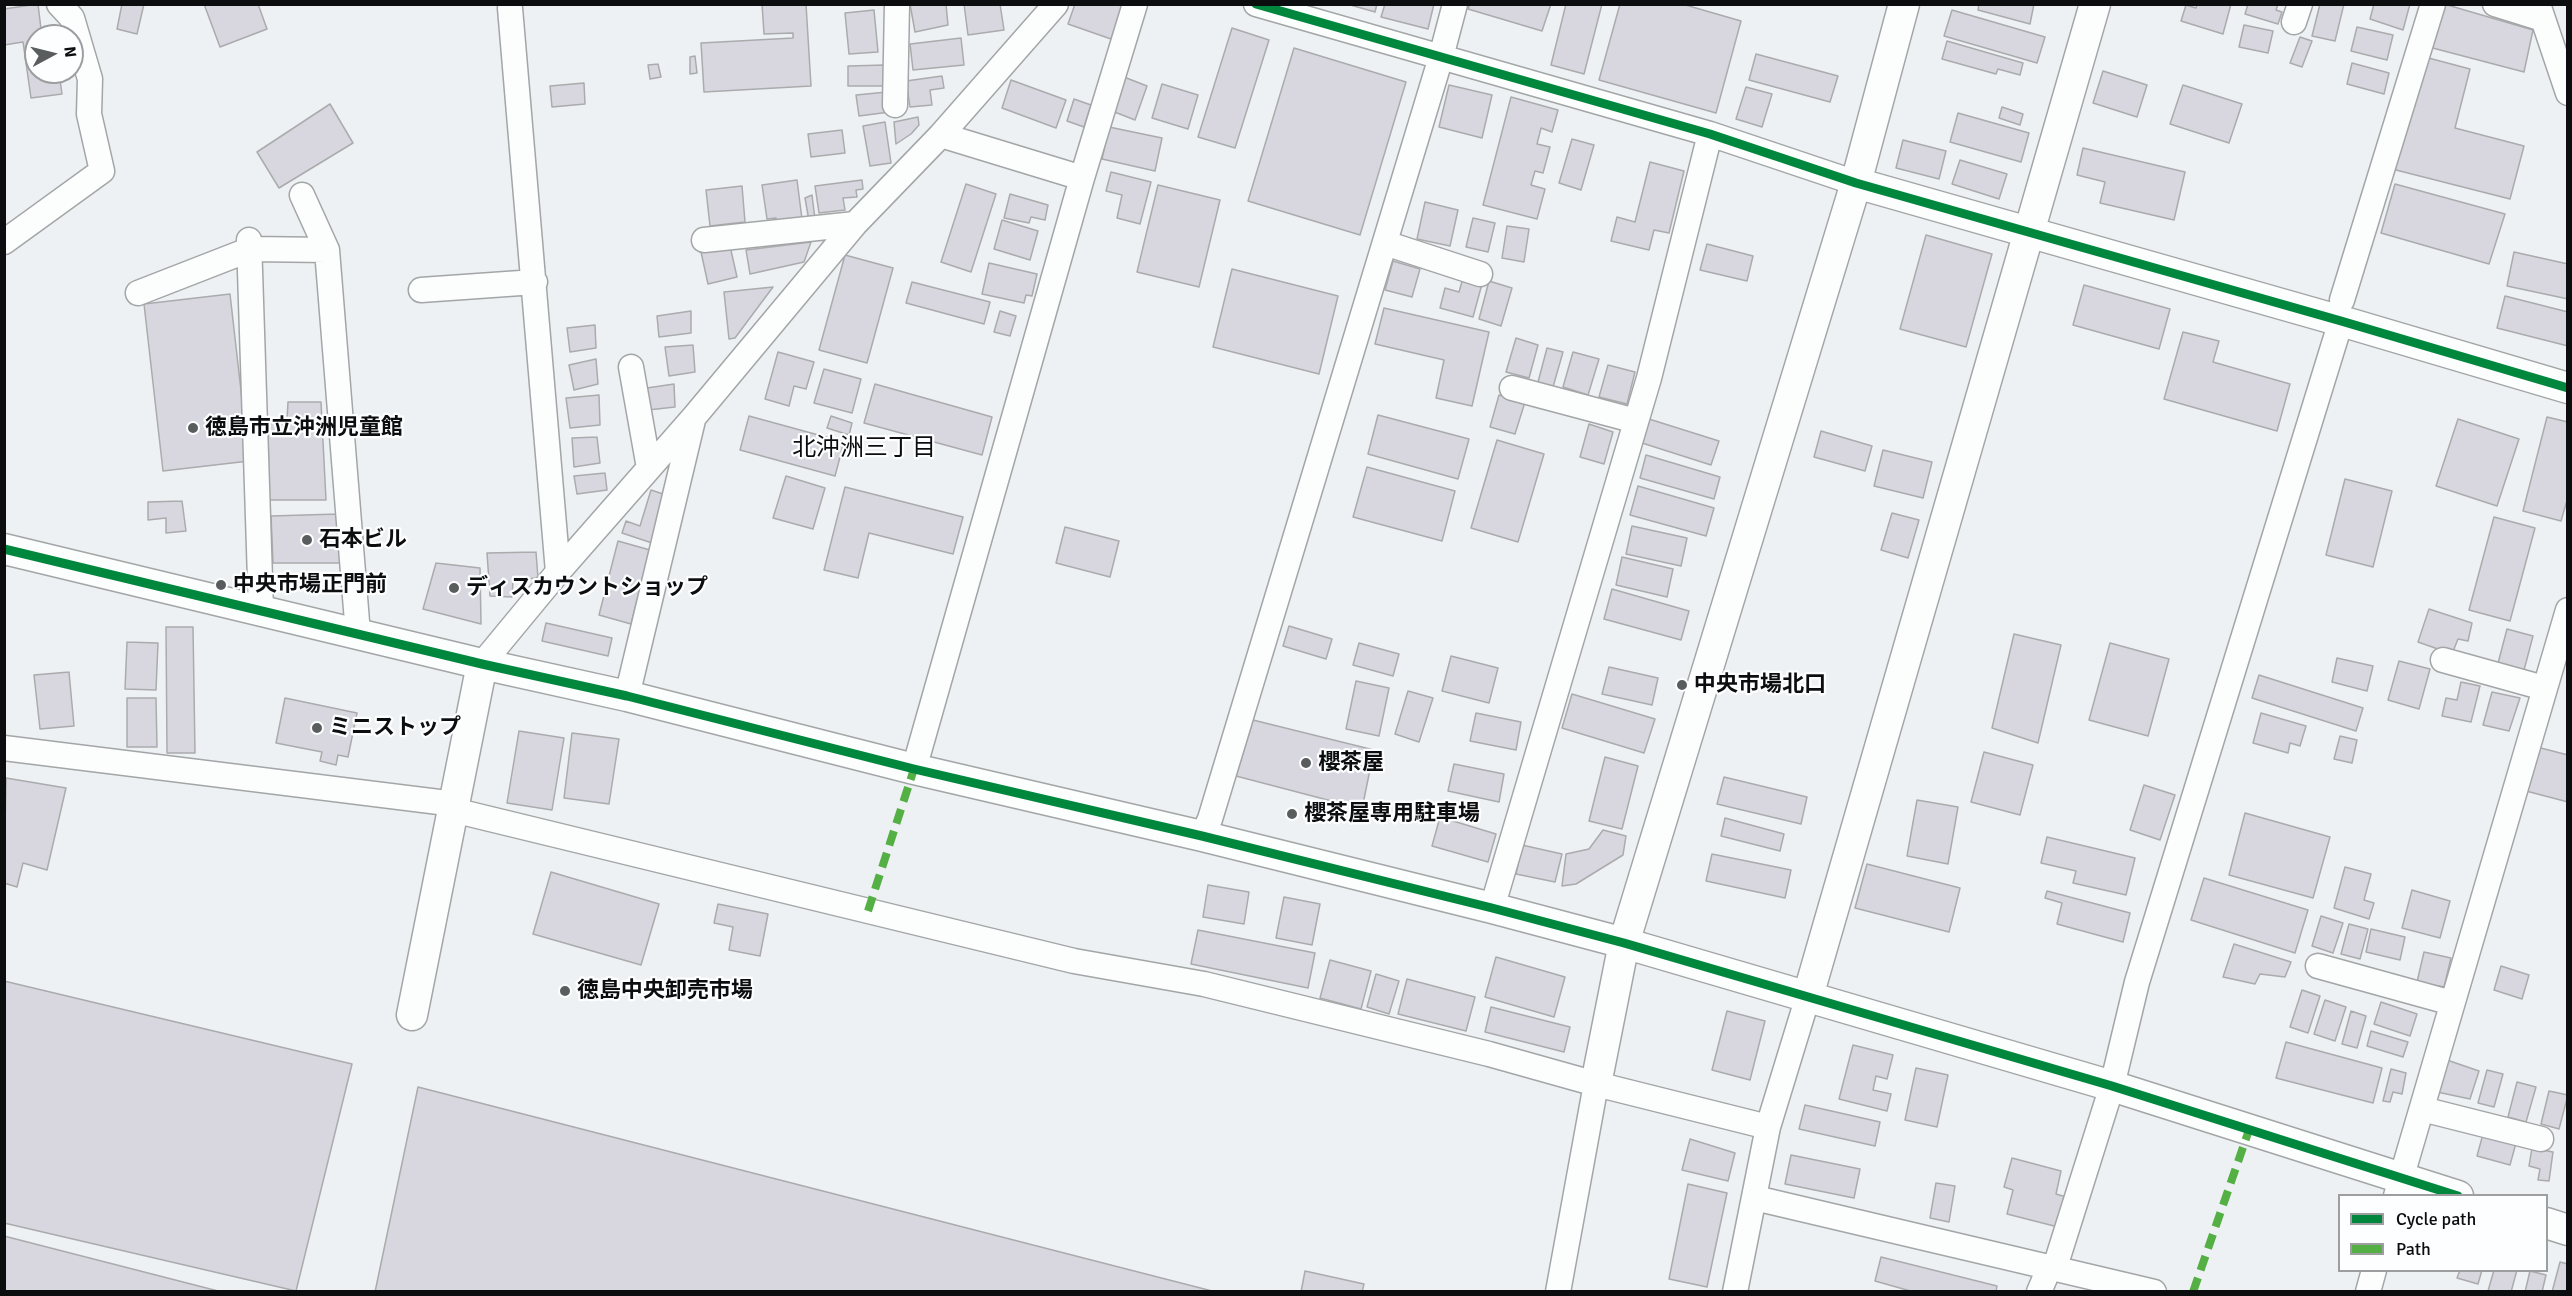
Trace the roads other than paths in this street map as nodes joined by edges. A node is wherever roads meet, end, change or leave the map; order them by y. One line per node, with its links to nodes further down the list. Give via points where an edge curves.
1 (59, 4): 24 (street, via 72,18 90,79 89,114 102,171)
2 (897, 4): 15 (street)
3 (1056, 4): 17 (street)
4 (1135, 4): 18 (street)
5 (1256, 4): 13 (street)
6 (1455, 4): 13 (street)
7 (1904, 4): 19 (street)
8 (2095, 4): 22 (street)
9 (2433, 4): 32 (street)
10 (2495, 4): 12 (street)
11 (510, 8): 29 (street)
12 (2540, 12): 14 (street)
13 (1441, 57): 16 (street); 25 (street)
14 (2568, 93)
15 (895, 105)
16 (1710, 134): 19 (street); 37 (street)
17 (941, 135): 18 (street); 21 (street)
18 (1082, 178): 49 (street)
19 (1856, 183): 22 (street); 53 (street)
20 (302, 195): 27 (street)
21 (855, 224): 23 (street); 36 (street)
22 (2029, 232): 32 (street); 55 (street)
23 (704, 240)
24 (4, 242)
25 (1385, 243): 28 (street); 51 (street)
26 (250, 244): 27 (street); 31 (street); 41 (street)
27 (327, 250): 43 (street)
28 (1480, 274)
29 (535, 282): 30 (street); 40 (street)
30 (422, 290)
31 (138, 293)
32 (2341, 310): 35 (street); 59 (street, via 2138,982)
33 (631, 367): 38 (street)
34 (1512, 388): 37 (street)
35 (2568, 388)
36 (694, 417): 38 (street); 47 (street)
37 (1636, 421): 52 (street)
38 (649, 468): 40 (street)
39 (4, 549): 41 (street)
40 (558, 573): 45 (street)
41 (261, 610): 43 (street)
42 (2568, 610): 46 (street)
43 (358, 634): 45 (street)
44 (2444, 660): 46 (street)
45 (482, 664): 47 (street); 50 (street)
46 (2544, 688): 56 (street)
47 (627, 696): 49 (street)
48 (4, 748): 50 (street)
49 (914, 769): 51 (street)
50 (454, 807): 57 (street); 58 (street, via 1074,961 1204,984)
51 (1202, 836): 52 (street)
52 (1492, 908): 53 (street)
53 (1624, 943): 55 (street); 58 (street)
54 (2318, 966): 56 (street)
55 (1808, 996): 59 (street); 61 (street)
56 (2452, 1004): 60 (street)
57 (412, 1015)
58 (1596, 1084): 61 (street); 70 (street)
59 (2112, 1086): 63 (street); 68 (street)
60 (2422, 1109): 62 (street); 63 (street)
61 (1768, 1127): 65 (street)
62 (2541, 1139)
63 (2399, 1187): 64 (street)
64 (2445, 1194)
65 (1755, 1198): 68 (street); 71 (street)
66 (2548, 1223): 67 (street)
67 (2568, 1230)
68 (2052, 1267): 72 (street); 73 (street)
69 (2373, 1272): 74 (street)
70 (1558, 1292)
71 (1735, 1292)
72 (2039, 1292)
73 (2154, 1292)
74 (2368, 1292)

